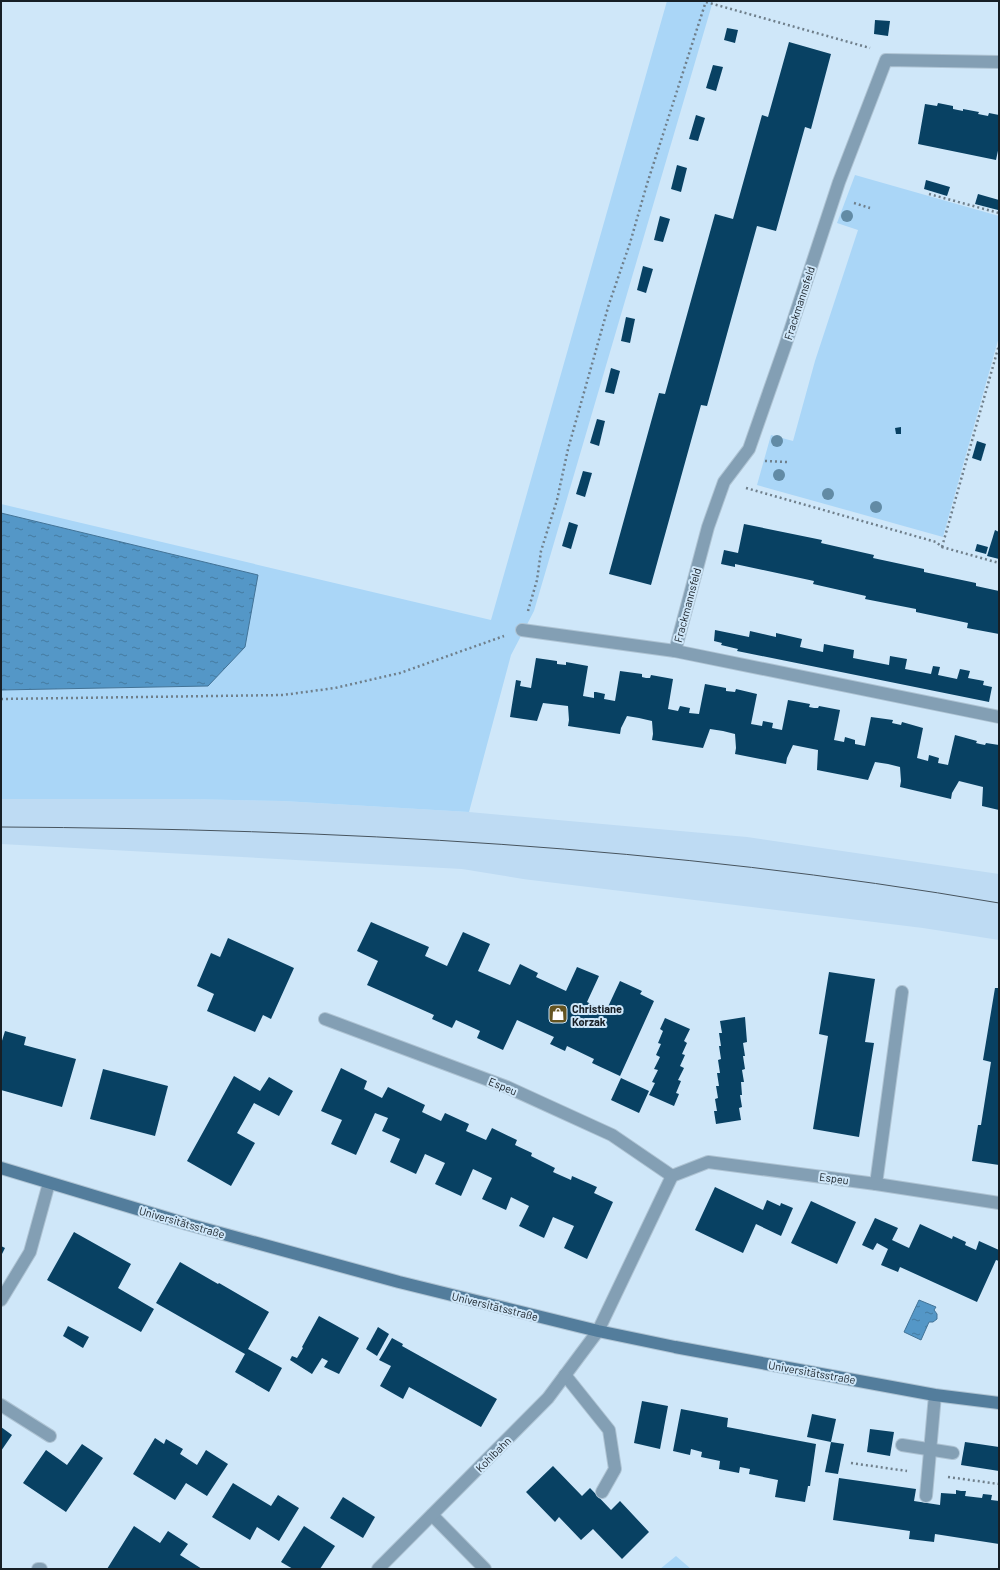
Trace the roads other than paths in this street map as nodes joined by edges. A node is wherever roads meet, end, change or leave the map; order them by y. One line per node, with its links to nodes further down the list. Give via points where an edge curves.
1 (999, 62): 3 (street, Frackmannsfeld, via 886,60 839,182 749,449 724,482 708,527)
2 (522, 630): 3 (street, Frackmannsfeld)
3 (675, 651): 4 (street, Frackmannsfeld)
4 (999, 717)
5 (902, 992): 10 (street)
6 (325, 1019): 8 (street, Espeu, via 507,1086 612,1135)
7 (1, 1168): 9 (street, Universitätsstraße)
8 (672, 1176): 10 (street, Espeu, via 708,1162); 13 (street)
9 (49, 1183): 12 (street, via 30,1252); 13 (street, Universitätsstraße, via 399,1282)
10 (876, 1184): 11 (street, Espeu)
11 (999, 1204)
12 (1, 1300)
13 (598, 1331): 14 (street, Kohlbahn); 15 (street, Universitätsstraße)
14 (565, 1375): 22 (street, via 609,1430 615,1469); 24 (street, Kohlbahn, via 548,1398)
15 (935, 1395): 16 (street, Universitätsstraße); 20 (street)
16 (999, 1402)
17 (1, 1405): 18 (street)
18 (50, 1436)
19 (902, 1445): 20 (street)
20 (929, 1450): 21 (street); 23 (street)
21 (953, 1453)
22 (602, 1492)
23 (926, 1496)
24 (432, 1515): 25 (street, Kohlbahn); 26 (street)
25 (378, 1569)
26 (485, 1569)

